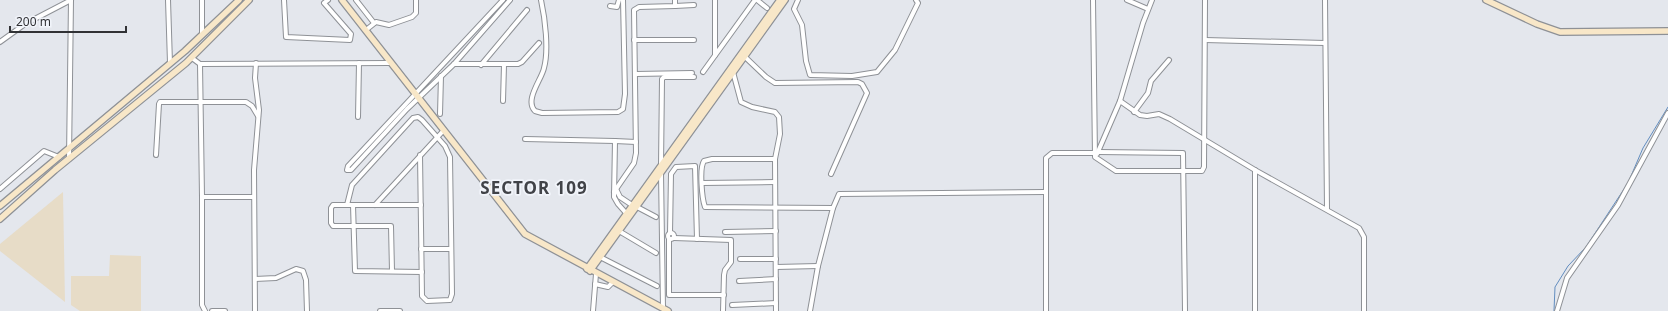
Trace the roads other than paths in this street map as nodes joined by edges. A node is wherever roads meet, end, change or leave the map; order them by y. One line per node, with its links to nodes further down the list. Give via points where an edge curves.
1 (71, 0): 42 (street, via 26,24); 77 (street)
2 (168, 0): 49 (street)
3 (202, 0): 38 (street)
4 (239, 0): 38 (street)
5 (249, 0): 47 (street)
6 (284, 0): 28 (street, via 286,37 350,40 351,34)
7 (342, 0): 36 (street)
8 (356, 0): 35 (street)
9 (416, 0): 35 (street, via 416,11 412,17 389,25)
10 (503, 0): 61 (street)
11 (510, 0): 54 (street)
12 (541, 0): 14 (street, via 546,27 545,65 535,85 532,106 535,111 542,113 618,112 623,109)
13 (619, 0): 30 (street, via 617,7)
14 (623, 0)
15 (675, 0): 31 (street)
16 (715, 0): 45 (street)
17 (756, 0): 32 (street); 45 (street)
18 (780, 0): 46 (street)
19 (785, 0): 46 (street)
20 (798, 0): 21 (street, via 794,9 802,25 810,75 852,76 877,72 895,50 918,3)
21 (916, 0)
22 (1093, 0): 78 (street)
23 (1127, 0): 33 (street)
24 (1152, 0): 33 (street)
25 (1205, 0): 41 (street)
26 (1326, 0): 43 (street)
27 (1486, 0): 37 (street, via 1560,32)
28 (325, 1)
29 (694, 5): 31 (street)
30 (610, 6)
31 (675, 6): 39 (street, via 636,8 633,14)
32 (767, 8)
33 (1148, 9): 65 (street)
34 (527, 10): 55 (street)
35 (374, 23): 36 (street)
36 (366, 30): 52 (street)
37 (1668, 31)
38 (202, 35): 49 (street)
39 (634, 40): 40 (street); 59 (street)
40 (694, 40)
41 (1205, 40): 43 (street); 74 (street)
42 (0, 42)
43 (1325, 42): 106 (street)
44 (539, 43): 56 (street, via 522,62)
45 (715, 55): 57 (street)
46 (743, 55): 58 (street); 86 (street); 90 (street, via 775,83 862,84 867,93)
47 (192, 58): 53 (street); 82 (street)
48 (1169, 60): 66 (street, via 1151,81 1148,93)
49 (170, 63): 77 (street)
50 (256, 63): 51 (street); 53 (street); 69 (street, via 254,73 259,104)
51 (359, 63): 52 (street); 70 (street)
52 (389, 63): 61 (street)
53 (200, 64): 64 (street)
54 (454, 64): 55 (street); 60 (street)
55 (481, 64): 56 (street)
56 (504, 65): 63 (street)
57 (703, 72)
58 (733, 72): 83 (street, via 741,102 775,112 780,117 780,134); 84 (street)
59 (636, 74): 76 (street); 86 (street, via 693,75 662,79)
60 (441, 75): 62 (street); 68 (street)
61 (415, 93): 62 (street); 62 (street, via 347,170 351,170)
62 (419, 99): 71 (street)
63 (504, 101)
64 (202, 102): 69 (street, via 246,102); 79 (street, via 165,101 159,104); 96 (street)
65 (1120, 102): 66 (street); 78 (street)
66 (1134, 112): 74 (street, via 1145,116 1159,114)
67 (1668, 113): 153 (street, via 1618,205 1567,278)
68 (440, 114)
69 (258, 116): 97 (street)
70 (358, 117)
71 (444, 130): 72 (street); 124 (street, via 525,234)
72 (438, 136): 80 (street); 98 (street, via 418,117 413,118 352,186); 117 (street, via 450,157)
73 (525, 139): 75 (street)
74 (1204, 139): 87 (street); 88 (street, via 1203,170)
75 (616, 141): 76 (street); 94 (street)
76 (636, 142): 94 (street, via 634,163)
77 (69, 148): 81 (street); 82 (street)
78 (1096, 154): 88 (street, via 1116,172); 88 (street, via 1181,152); 95 (street, via 1052,153 1047,156)
79 (156, 155)
80 (420, 155): 100 (street); 101 (street)
81 (59, 157): 93 (street, via 44,151); 102 (street)
82 (69, 159): 109 (street)
83 (775, 159): 91 (street); 92 (street, via 707,160 702,163)
84 (668, 163): 85 (street); 86 (street)
85 (674, 168): 89 (street); 115 (street, via 696,167)
86 (662, 169): 89 (street); 103 (street); 137 (street)
87 (1255, 170): 106 (street); 151 (street)
88 (1184, 172): 150 (street)
89 (671, 174): 114 (street, via 668,235)
90 (831, 174)
91 (775, 182): 92 (street); 104 (street)
92 (702, 183): 104 (street, via 704,205 707,209)
93 (0, 189)
94 (615, 191): 103 (street); 107 (street, via 618,204)
95 (1045, 192): 105 (street, via 842,193 837,197); 149 (street)
96 (202, 197): 97 (street); 138 (street, via 202,305)
97 (254, 197): 128 (street)
98 (347, 205): 99 (street); 110 (street, via 332,206 331,223 333,226)
99 (354, 205): 100 (street); 110 (street)
100 (376, 205): 101 (street)
101 (421, 205): 116 (street)
102 (0, 206)
103 (634, 206): 107 (street); 108 (street); 111 (street)
104 (776, 208): 105 (street); 112 (street)
105 (833, 208): 122 (street)
106 (1327, 209): 152 (street, via 1360,228 1364,233)
107 (626, 212): 124 (street)
108 (656, 217)
109 (0, 219)
110 (354, 226): 125 (street, via 391,226); 125 (street, via 355,271)
111 (619, 231): 118 (street); 119 (street)
112 (776, 231): 113 (street); 121 (street)
113 (725, 232)
114 (671, 238): 115 (street); 134 (street, via 669,294)
115 (697, 239): 134 (street, via 730,240 731,262 725,270)
116 (421, 249): 117 (street); 126 (street)
117 (451, 249): 126 (street, via 450,300 424,299)
118 (656, 253)
119 (600, 257): 124 (street); 133 (street)
120 (740, 259): 121 (street)
121 (776, 259): 123 (street)
122 (818, 266): 123 (street); 148 (street)
123 (776, 267): 129 (street)
124 (589, 270): 127 (street)
125 (392, 271): 126 (street)
126 (422, 272)
127 (596, 274): 131 (street); 132 (street)
128 (255, 279): 141 (street); 142 (street, via 276,278 296,269 303,271 306,280)
129 (776, 279): 130 (street); 135 (street)
130 (739, 281)
131 (612, 282): 132 (street, via 608,287); 137 (street)
132 (595, 284): 145 (street)
133 (657, 286)
134 (724, 295): 146 (street)
135 (776, 303): 136 (street); 147 (street)
136 (732, 305)
137 (666, 310)
138 (206, 311)
139 (212, 311): 140 (street)
140 (225, 311)
141 (255, 311)
142 (307, 311)
143 (380, 311): 144 (street)
144 (400, 311)
145 (593, 311)
146 (724, 311)
147 (776, 311)
148 (810, 311)
149 (1046, 311)
150 (1185, 311)
151 (1255, 311)
152 (1364, 311)
153 (1557, 311)

